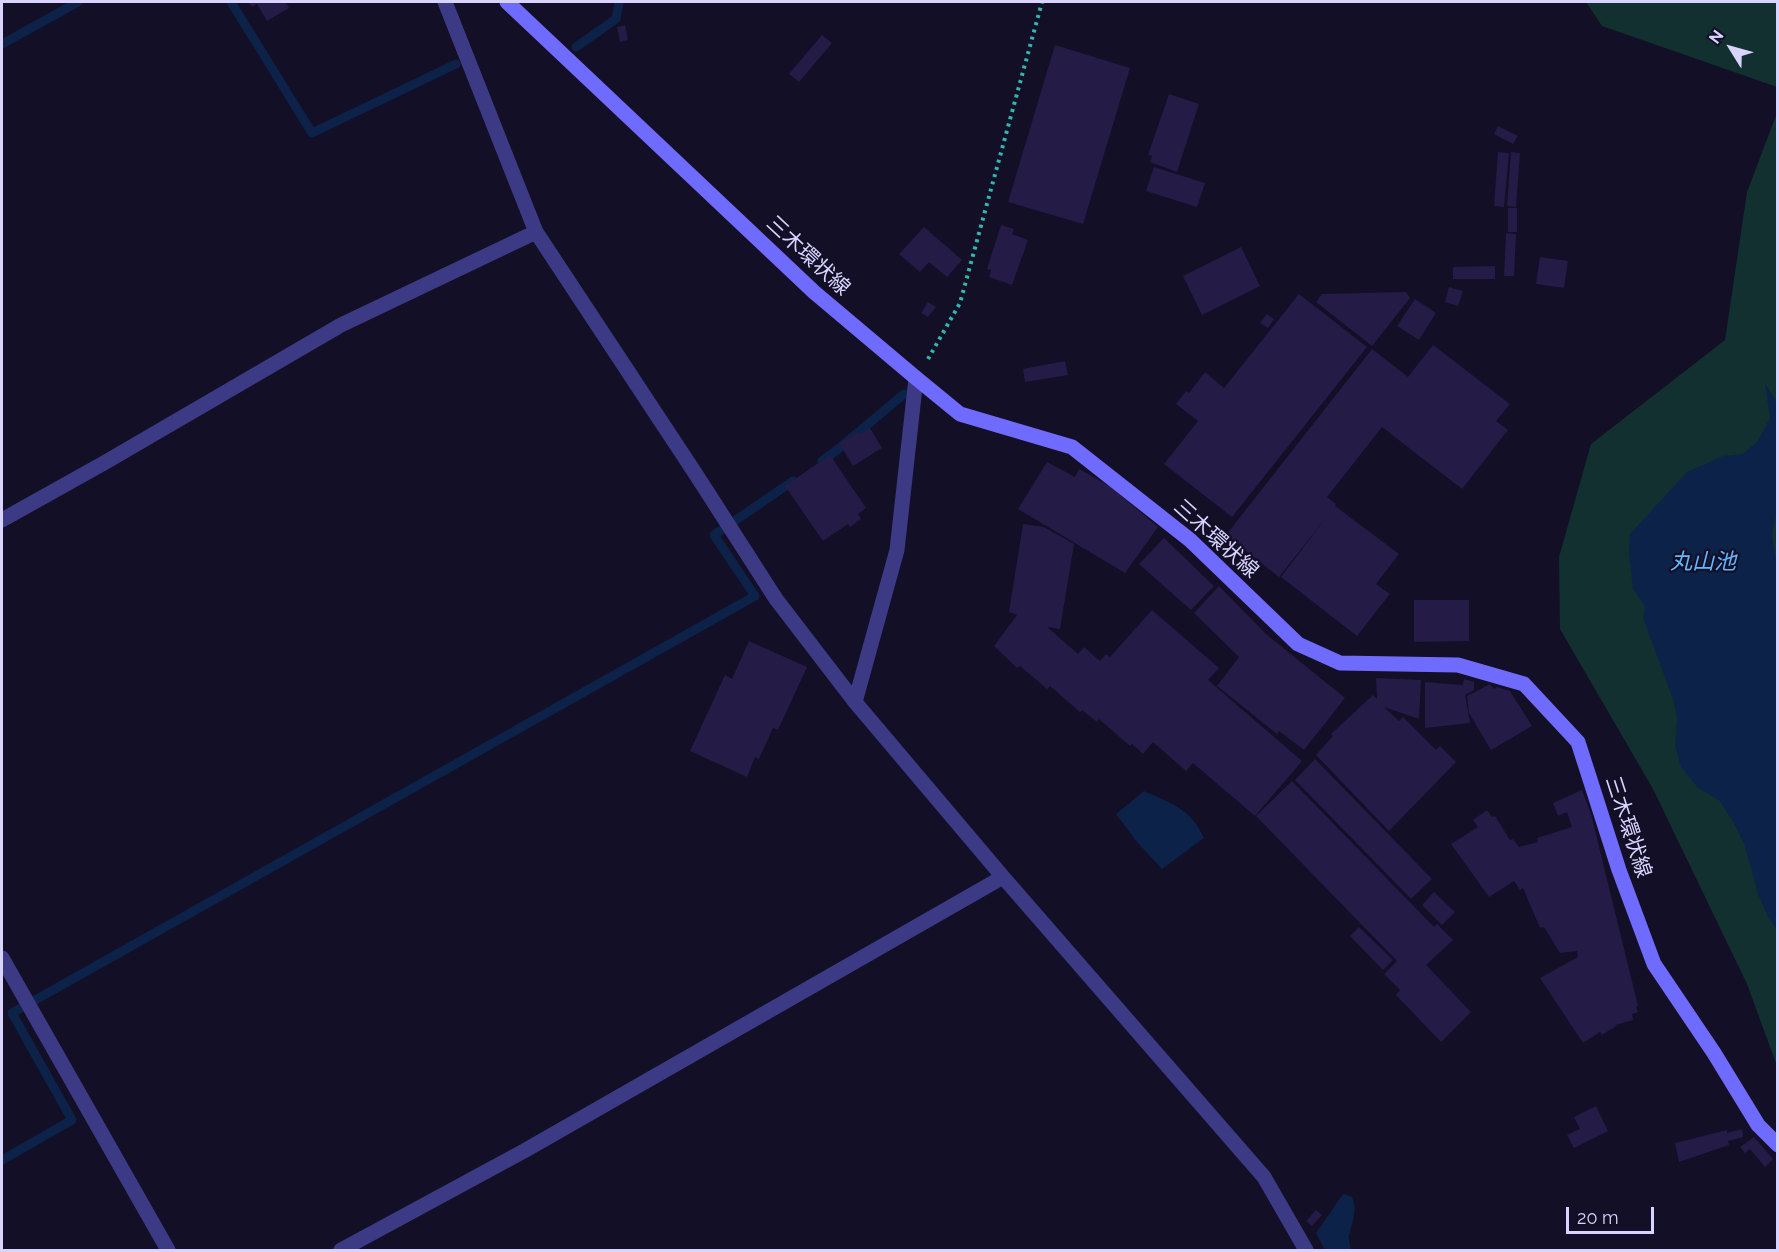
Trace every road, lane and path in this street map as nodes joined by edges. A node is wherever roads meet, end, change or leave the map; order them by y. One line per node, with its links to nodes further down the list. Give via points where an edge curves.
1 (445, 2): 4 (street)
2 (507, 2): 5 (main road, 三木環状線, via 814,292)
3 (1042, 2): 5 (path, via 960,303)
4 (536, 232): 6 (street, via 341,325); 7 (street, via 776,599)
5 (916, 378): 7 (street, via 897,549); 10 (main road, 三木環状線, via 960,414 1072,447 1190,540 1298,644 1340,663 1458,665 1524,684 1578,742 1654,964 1758,1125)
6 (2, 520)
7 (855, 702): 8 (street)
8 (1003, 877): 12 (street); 13 (street, via 1264,1177)
9 (2, 958): 11 (street)
10 (1778, 1145)
11 (168, 1251)
12 (341, 1251)
13 (1306, 1251)

